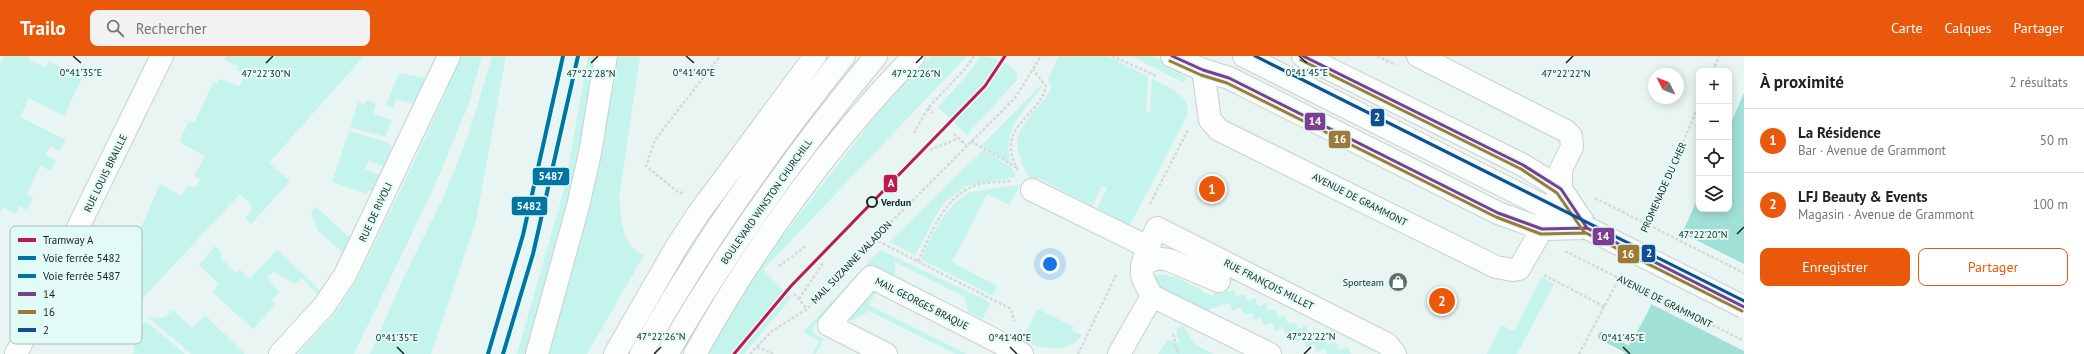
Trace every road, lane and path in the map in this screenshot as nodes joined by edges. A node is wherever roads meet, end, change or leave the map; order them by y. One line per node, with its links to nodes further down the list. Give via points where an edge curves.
1 (162, 56): 35 (main road, RUE LOUIS BRAILLE)
2 (449, 56): 63 (main road, RUE DE RIVOLI, via 345,275 324,306)
3 (606, 56): 64 (main road, via 590,153 578,206)
4 (720, 56): 32 (path, via 655,140 649,152 646,166 678,192)
5 (815, 56): 65 (main road, via 698,214)
6 (844, 56): 66 (main road, via 733,206 688,274)
7 (876, 56): 67 (main road, BOULEVARD WINSTON CHURCHILL, via 828,114 741,233)
8 (914, 56): 68 (main road, via 879,93 778,222)
9 (974, 56): 19 (path)
10 (1041, 56): 17 (path, MAIL SUZANNE VALADON)
11 (1172, 56): 18 (main road)
12 (1244, 56): 34 (main road)
13 (1303, 56): 31 (main road, via 1523,165)
14 (1418, 56): 31 (main road, AVENUE DE GRAMMONT, via 1566,131 1571,136 1572,147 1561,169)
15 (1719, 56): 16 (path)
16 (1714, 68)
17 (1033, 70): 26 (path, MAIL SUZANNE VALADON, via 1015,98); 29 (path, via 1046,86 1014,133 1011,150)
18 (1203, 70): 37 (main road, via 1229,78 1498,213); 37 (main road, AVENUE DE GRAMMONT, via 1210,120 1219,130 1496,267 1519,269)
19 (928, 108): 21 (path); 23 (path)
20 (1696, 111): 38 (path, PROMENADE DU CHER, via 1659,200)
21 (933, 113)
22 (1190, 125): 41 (path, via 1177,148)
23 (914, 133)
24 (954, 134): 25 (path)
25 (959, 138): 27 (path); 28 (path)
26 (971, 141): 27 (path, MAIL SUZANNE VALADON); 29 (path)
27 (966, 145): 39 (path, MAIL SUZANNE VALADON)
28 (930, 150)
29 (1018, 169): 30 (path)
30 (1028, 184): 41 (main road); 44 (path, via 980,184 958,195 947,206 936,224)
31 (1561, 189): 34 (main road, AVENUE DE GRAMMONT); 36 (main road)
32 (687, 194)
33 (1595, 198): 49 (path, bridge)
34 (1552, 210): 36 (main road); 37 (main road, AVENUE DE GRAMMONT)
35 (79, 226)
36 (1587, 228): 37 (main road); 56 (main road, bridge)
37 (1542, 230)
38 (1641, 235)
39 (874, 239): 43 (path, MAIL SUZANNE VALADON); 44 (path)
40 (806, 246): 46 (path)
41 (1141, 250): 50 (main road); 53 (main road, via 1142,281); 73 (path); 76 (main road, RUE FRANÇOIS MILLET, via 1158,228 1387,344)
42 (1565, 251): 59 (path, AVENUE DE GRAMMONT, bridge)
43 (858, 255)
44 (918, 261): 58 (path, via 1011,309)
45 (823, 263): 54 (path)
46 (778, 266)
47 (1623, 271): 55 (path)
48 (1540, 273): 55 (path)
49 (1744, 273)
50 (1219, 281)
51 (822, 293): 57 (path, MAIL SUZANNE VALADON)
52 (794, 294): 54 (path)
53 (1152, 296): 74 (main road); 75 (main road)
54 (799, 299): 57 (path)
55 (1605, 307): 77 (path)
56 (1744, 307)
57 (807, 309): 61 (path, MAIL SUZANNE VALADON, via 777,327)
58 (1015, 324)
59 (1744, 341)
60 (21, 344): 62 (main road, RUE LOUIS BRAILLE)
61 (757, 347): 69 (path, MAIL SUZANNE VALADON); 70 (path)
62 (16, 354)
63 (280, 354)
64 (537, 354)
65 (615, 354)
66 (641, 354)
67 (667, 354)
68 (695, 354)
69 (750, 354)
70 (773, 354)
71 (886, 354): 72 (main road, MAIL GEORGES BRAQUE, via 829,325 871,277)
72 (1022, 354)
73 (1078, 354)
74 (1119, 354)
75 (1270, 354)
76 (1395, 354)
77 (1579, 354)

